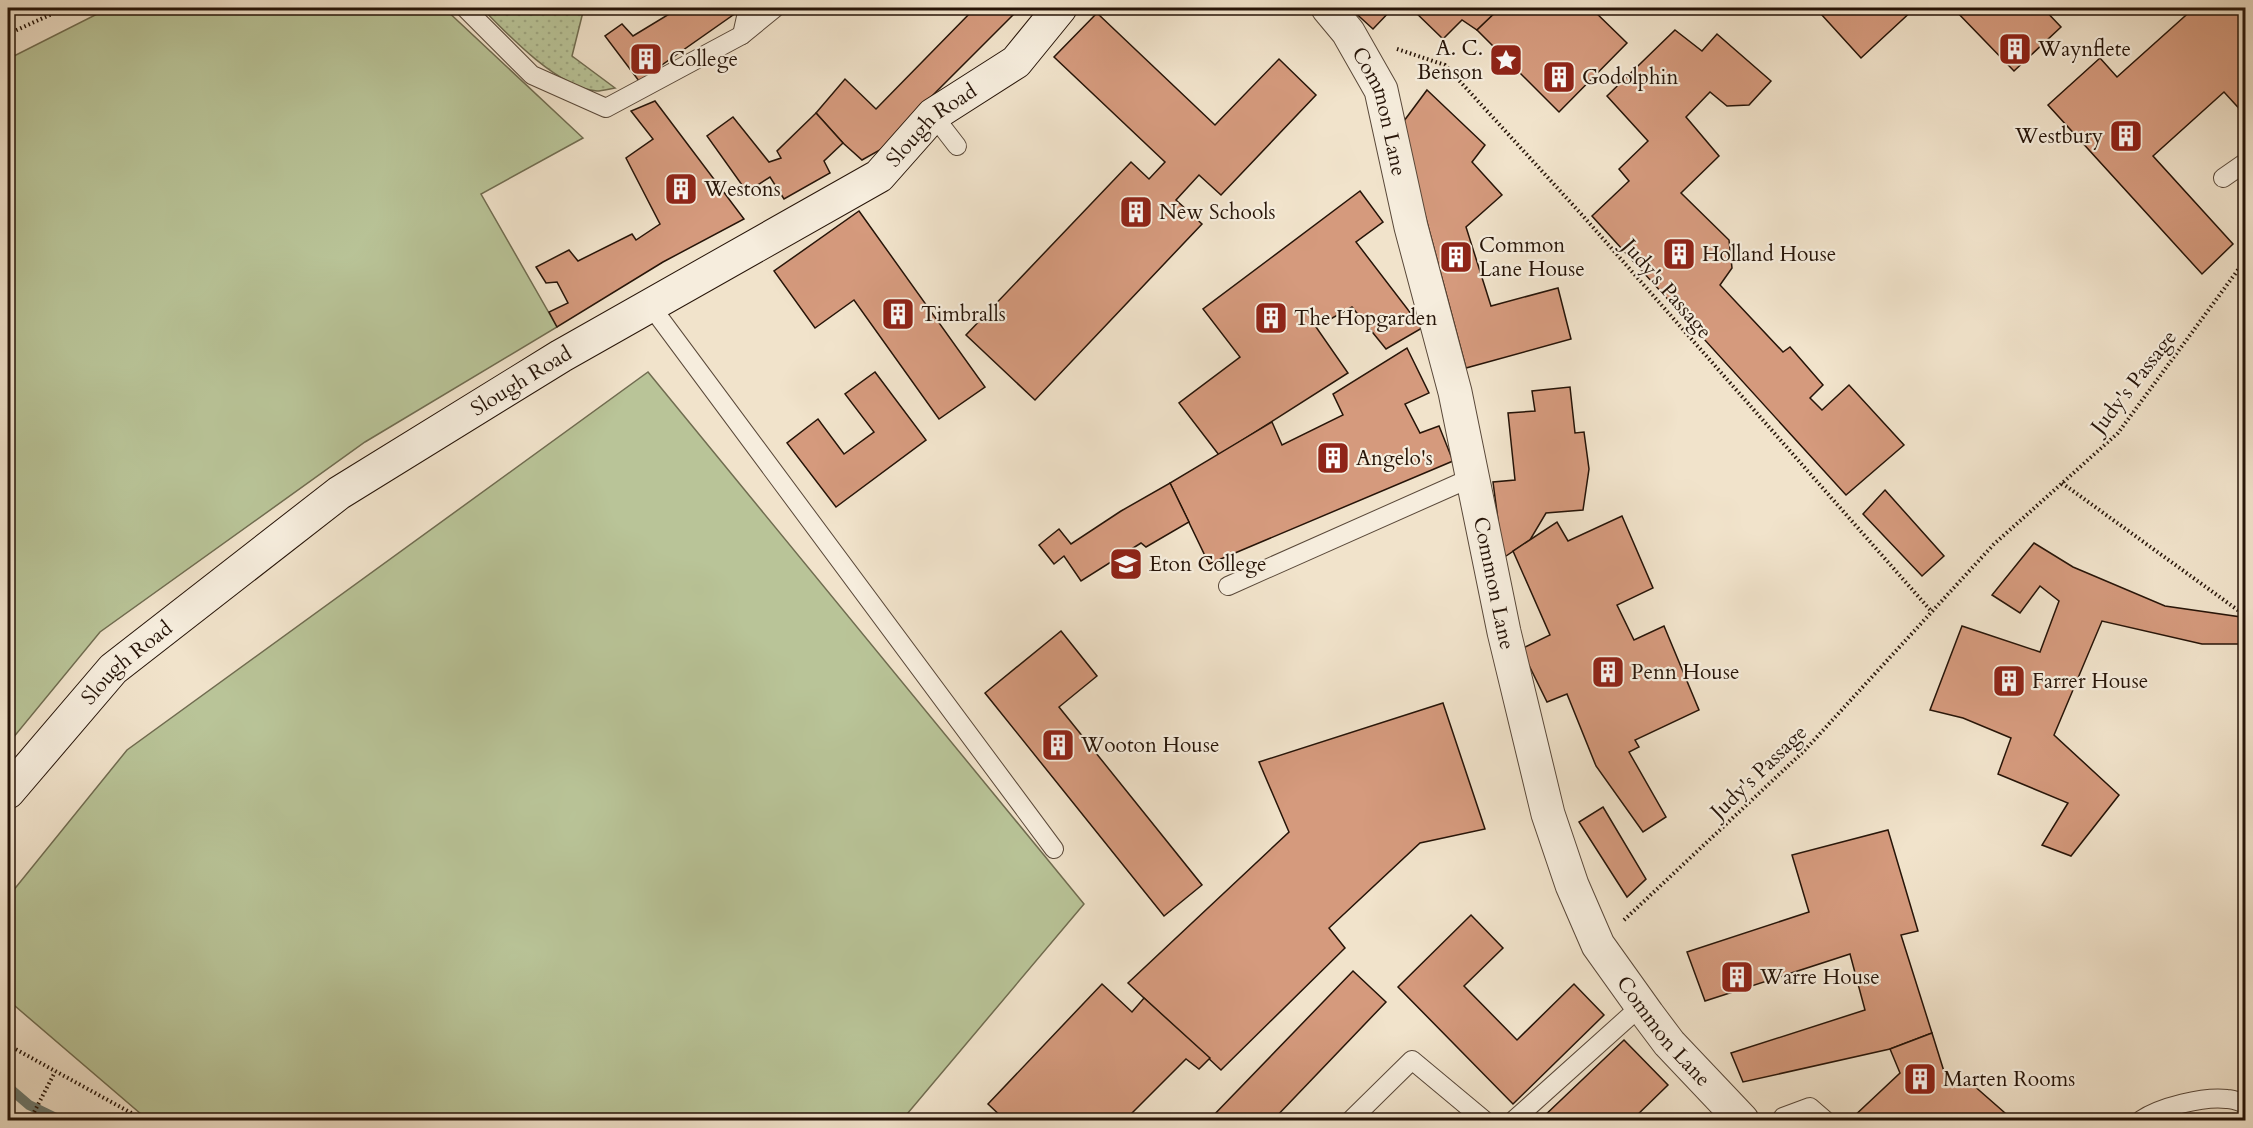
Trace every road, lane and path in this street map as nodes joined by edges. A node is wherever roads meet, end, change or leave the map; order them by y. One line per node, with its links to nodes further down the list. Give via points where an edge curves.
1 (65, 8): 7 (path)
2 (465, 8): 8 (lane, via 532,75 606,108)
3 (748, 8): 8 (lane)
4 (775, 8): 8 (lane)
5 (1060, 8): 9 (main road, Slough Road, via 1016,62)
6 (1338, 20): 15 (main road, Common Lane, via 1381,90); 18 (path, Judy's Passage, via 1445,65)
7 (8, 34)
8 (742, 35)
9 (933, 115): 10 (lane); 14 (main road, Slough Road, via 879,176)
10 (957, 146)
11 (2246, 162): 12 (lane)
12 (2223, 178)
13 (2246, 260): 16 (path, Judy's Passage, via 2118,433)
14 (650, 305): 20 (main road, Slough Road, via 339,493 113,669); 21 (lane)
15 (1473, 477): 17 (lane); 22 (main road, Common Lane, via 1504,632 1548,814)
16 (2062, 483): 18 (path, Judy's Passage, via 1995,544); 19 (path)
17 (1228, 586)
18 (1932, 612): 22 (path, Judy's Passage, via 1804,751)
19 (2246, 616)
20 (8, 792)
21 (1054, 849)
22 (1598, 945): 23 (main road, Common Lane)
23 (1641, 1006): 31 (lane); 32 (main road, Common Lane, via 1669,1043)
24 (8, 1045): 25 (path)
25 (55, 1072): 27 (path); 28 (path)
26 (2246, 1104): 35 (lane, via 2227,1099 2191,1102)
27 (30, 1120)
28 (144, 1120)
29 (1351, 1120): 30 (lane, via 1412,1060)
30 (1484, 1120)
31 (1514, 1120)
32 (1742, 1120)
33 (1780, 1120): 34 (lane, via 1810,1107)
34 (1825, 1120)
35 (2141, 1120)

